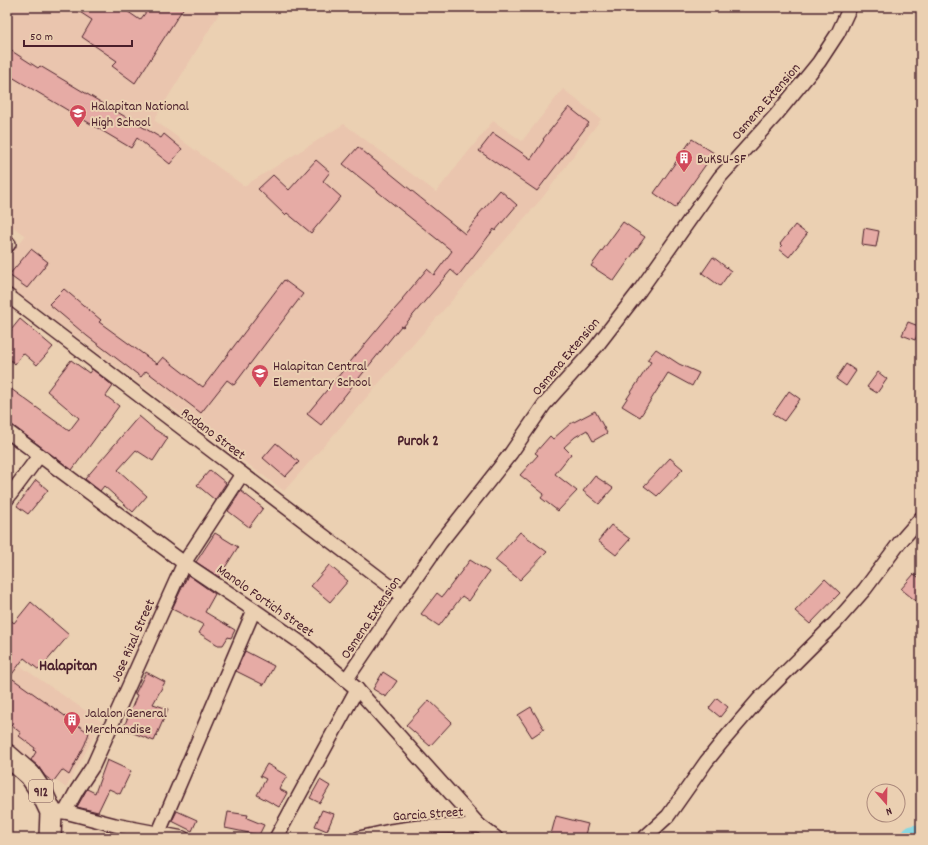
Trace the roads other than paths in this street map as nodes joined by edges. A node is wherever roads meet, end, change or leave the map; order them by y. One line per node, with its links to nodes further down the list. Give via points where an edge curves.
1 (850, 7): 9 (street, Osmena Extension, via 838,33 819,62 720,177 636,296 596,347 544,405 511,454 440,543)
2 (7, 295): 5 (street, Rodano Street)
3 (7, 431): 4 (street, Manolo Fortich Street)
4 (40, 456): 6 (street); 8 (street, Manolo Fortich Street)
5 (242, 474): 8 (street, Jose Rizal Street); 9 (street, Rodano Street)
6 (7, 499)
7 (921, 518): 22 (street, via 865,589 755,704 706,762 668,816)
8 (184, 563): 10 (street, Manolo Fortich Street); 14 (street, Jose Rizal Street, via 93,766)
9 (403, 596): 11 (street, Osmena Extension)
10 (254, 610): 11 (street, Manolo Fortich Street, via 304,645); 16 (street)
11 (346, 680): 12 (street, Manolo Fortich Street)
12 (357, 689): 15 (street, Manolo Fortich Street); 19 (street)
13 (9, 761): 14 (highway, 912, via 30,775)
14 (58, 812): 16 (street); 17 (highway, 912)
15 (480, 826): 20 (street, Garcia Street, via 419,827); 21 (street, Garcia Street)
16 (158, 834): 18 (street)
17 (50, 838)
18 (183, 838)
19 (276, 838)
20 (359, 838)
21 (496, 838)
22 (644, 838)

